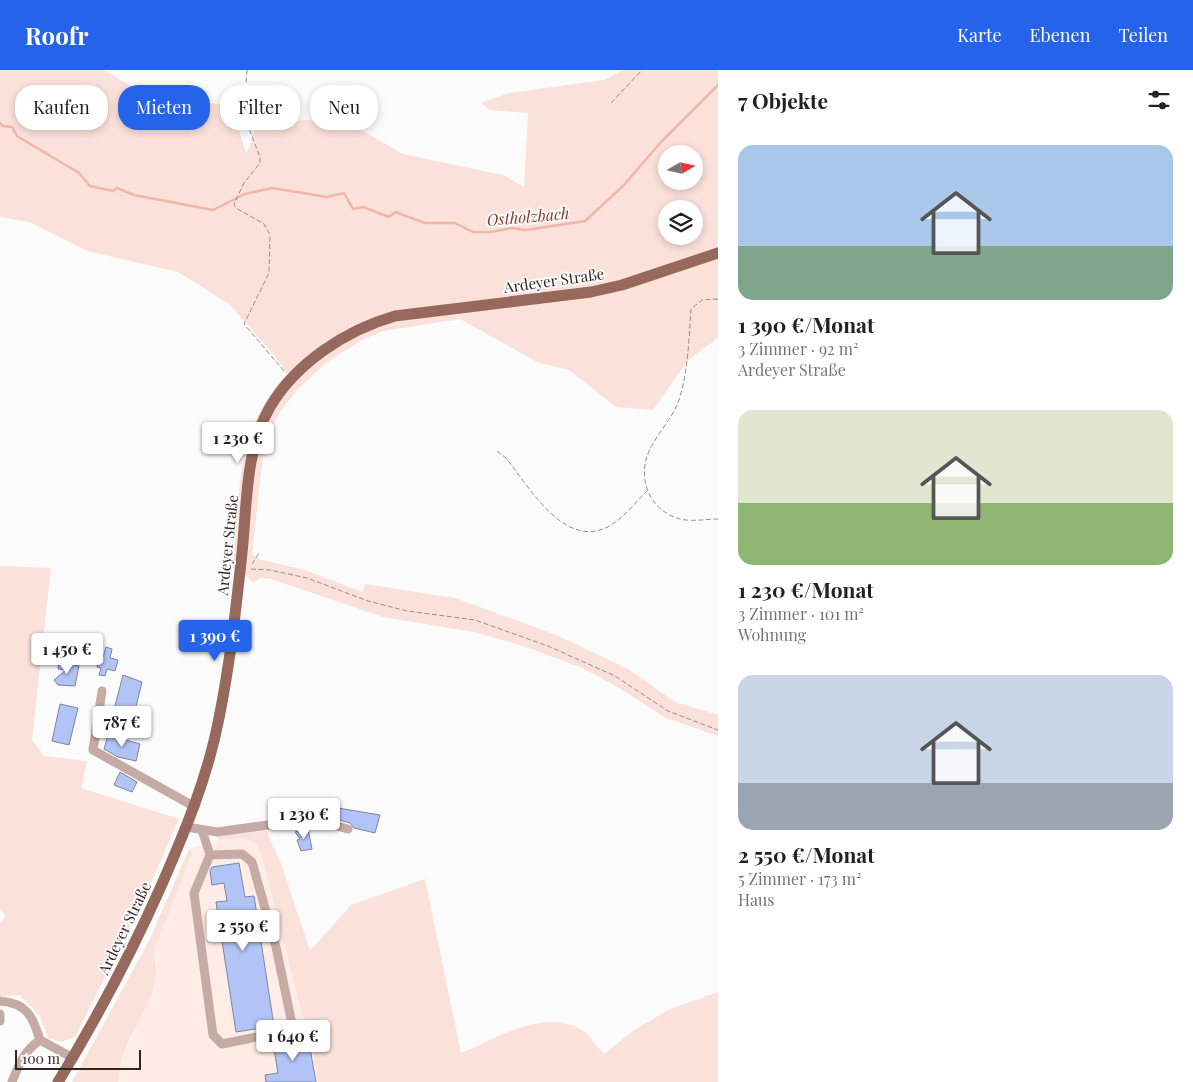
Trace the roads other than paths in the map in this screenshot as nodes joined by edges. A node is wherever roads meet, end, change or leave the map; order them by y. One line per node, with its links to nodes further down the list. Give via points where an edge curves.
1 (718, 253): 3 (main road, Ardeyer Straße, via 591,292 402,315 370,323 333,345 291,379 270,406 253,453 225,683 210,759)
2 (102, 691): 3 (lane, via 93,750)
3 (195, 807): 4 (main road, Ardeyer Straße)
4 (187, 827): 6 (lane); 12 (main road, Ardeyer Straße, via 126,960)
5 (348, 829): 6 (lane, via 311,819 217,832)
6 (202, 830): 7 (lane)
7 (210, 855): 7 (lane, via 242,854 252,862 274,938 291,1019 287,1032 222,1044 213,1035 194,892)
8 (0, 1001): 11 (lane, via 16,1002 33,1018)
9 (0, 1014): 10 (lane)
10 (0, 1021)
11 (40, 1040): 12 (lane); 13 (lane, via 23,1056)
12 (73, 1058): 14 (main road, Ardeyer Straße)
13 (12, 1082)
14 (58, 1082)

